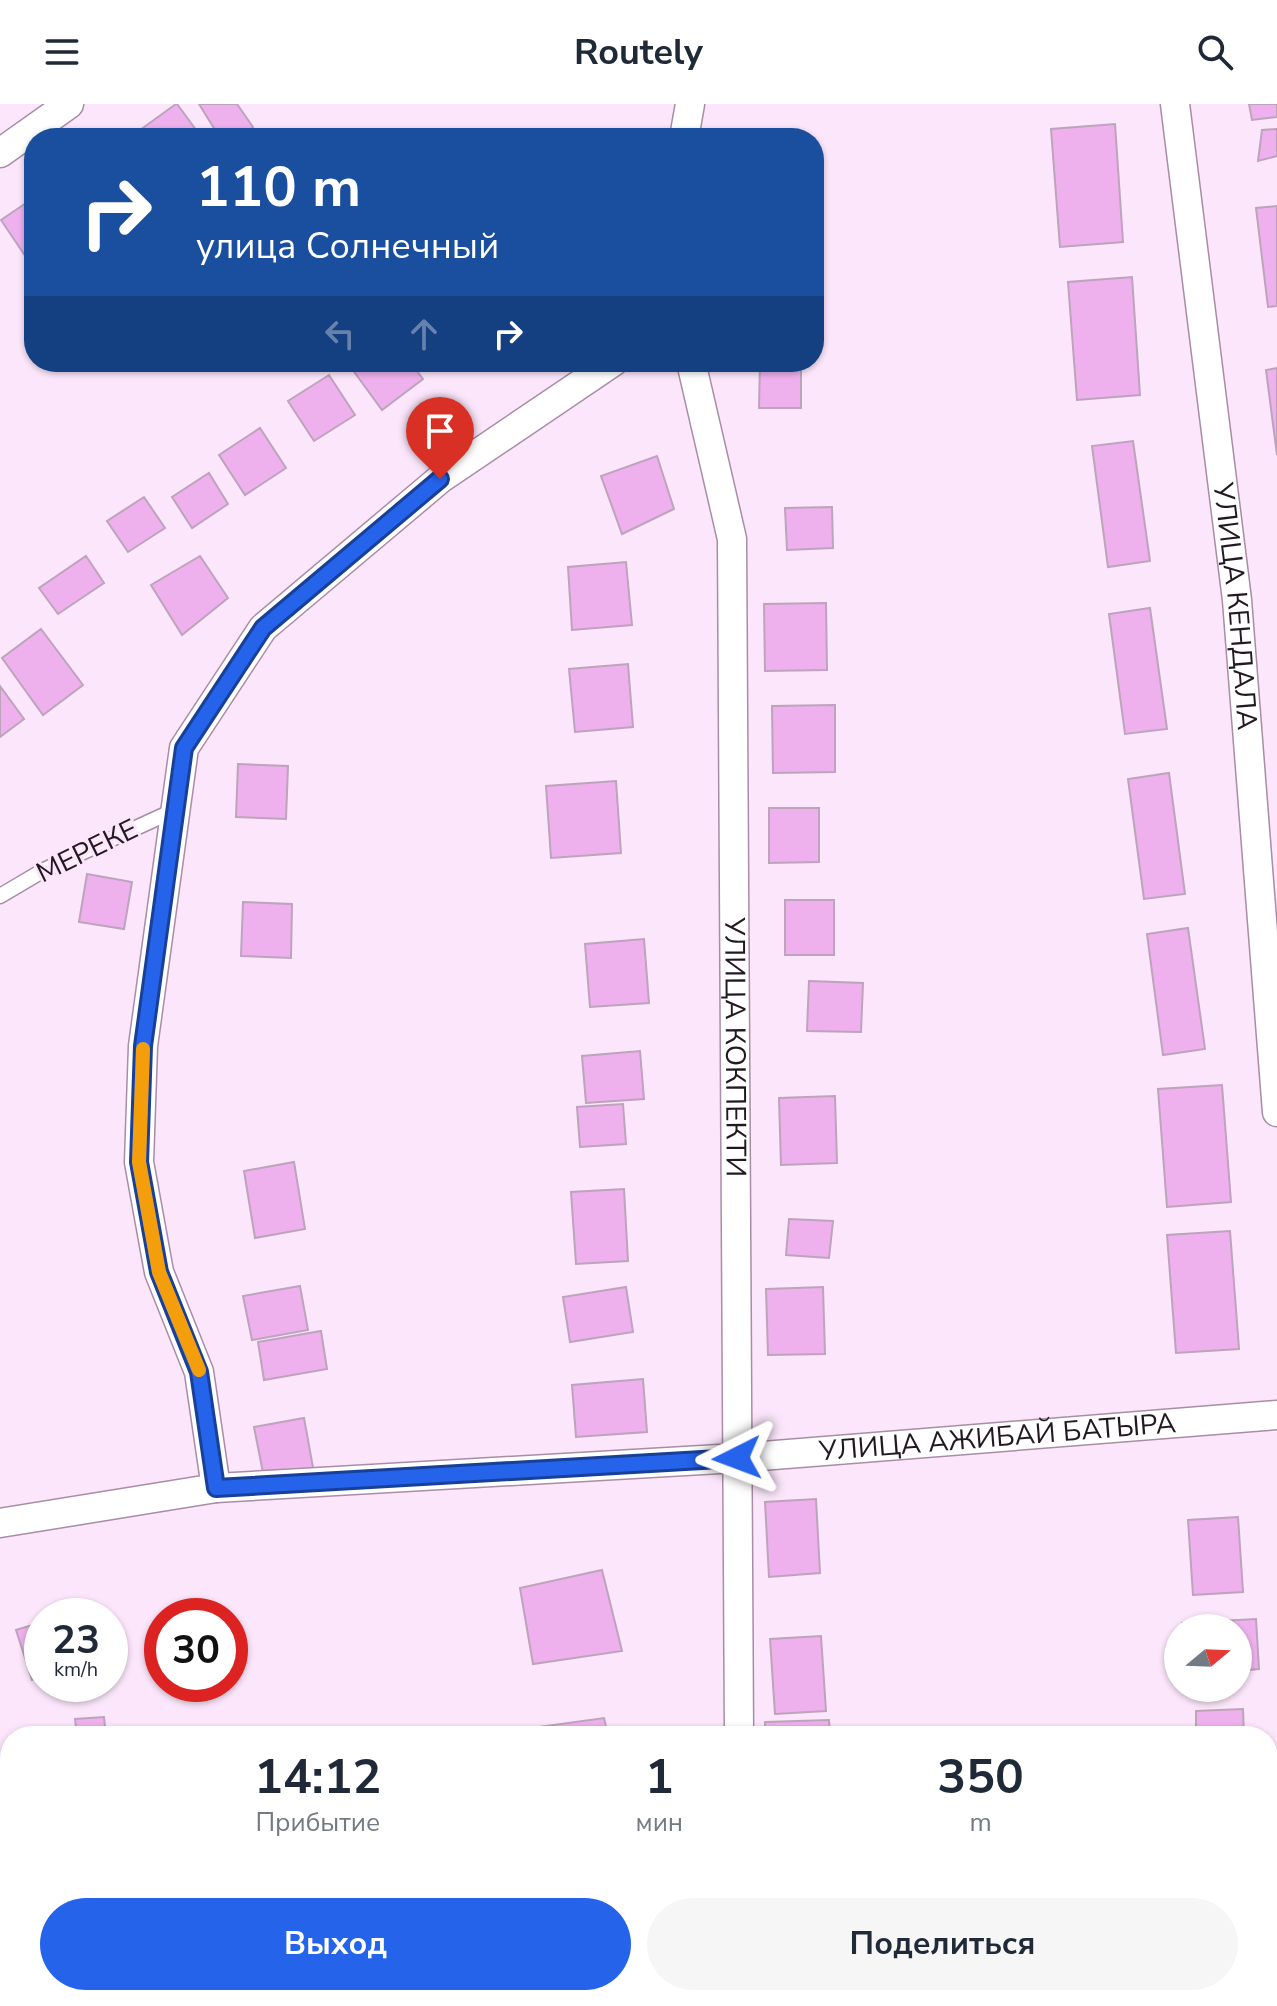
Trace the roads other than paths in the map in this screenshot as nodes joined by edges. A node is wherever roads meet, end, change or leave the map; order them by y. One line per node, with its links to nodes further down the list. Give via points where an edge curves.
1 (69, 104): 4 (street)
2 (690, 104): 5 (street)
3 (1175, 104): 12 (street, УЛИЦА КЕНДАЛА, via 1237,600)
4 (35, 128)
5 (686, 128)
6 (24, 136): 7 (street)
7 (0, 153)
8 (598, 372): 10 (street, via 440,479 263,628 184,748)
9 (693, 372): 14 (street, УЛИЦА КОКПЕКТИ, via 732,539)
10 (175, 810): 11 (lane, МЕРЕКЕ); 15 (street, via 143,1046 139,1162 159,1272 199,1372)
11 (0, 896)
12 (1277, 1112)
13 (1277, 1415): 14 (street, УЛИЦА АЖИБАЙ БАТЫРА)
14 (737, 1458): 15 (street, УЛИЦА АЖИБАЙ БАТЫРА); 17 (street, УЛИЦА КОКПЕКТИ)
15 (216, 1488): 16 (street, УЛИЦА АЖИБАЙ БАТЫРА)
16 (0, 1523)
17 (739, 1726)

